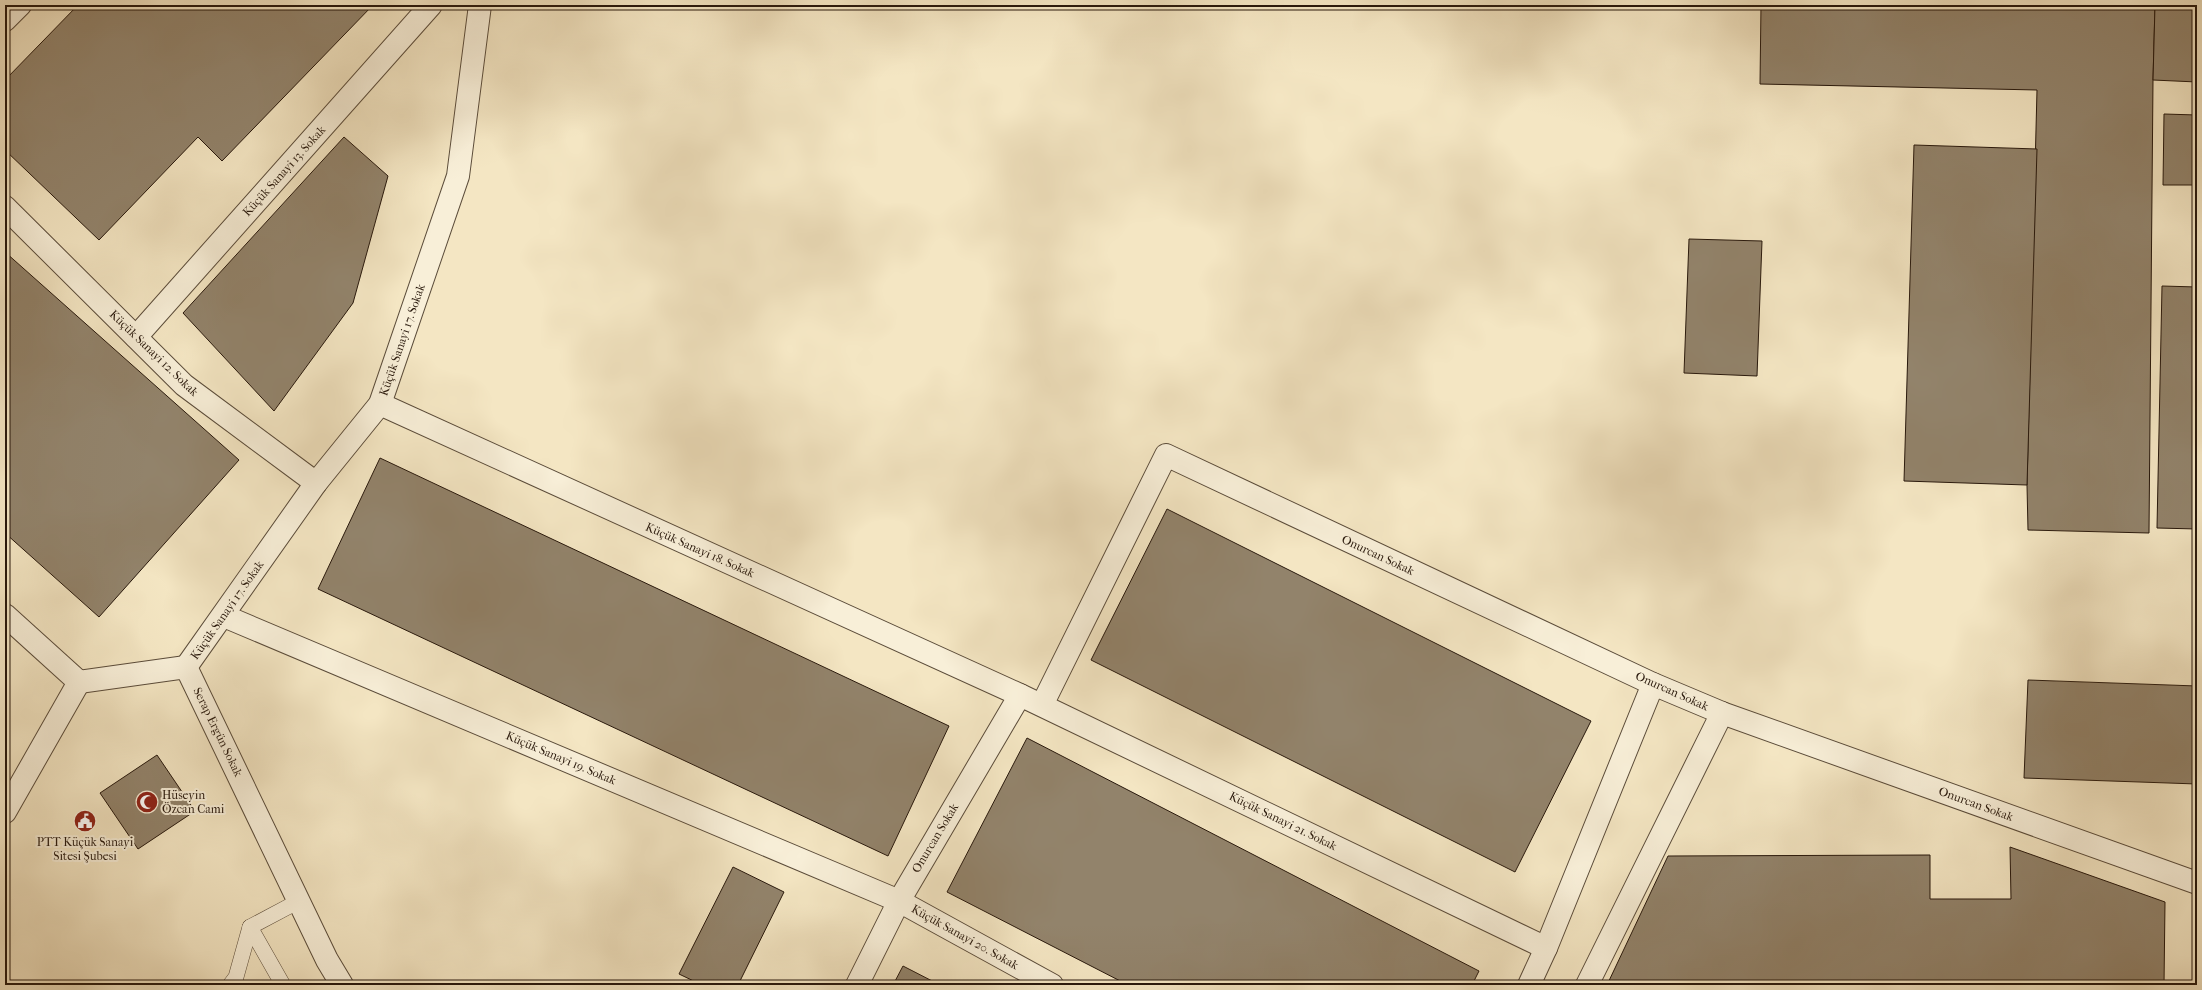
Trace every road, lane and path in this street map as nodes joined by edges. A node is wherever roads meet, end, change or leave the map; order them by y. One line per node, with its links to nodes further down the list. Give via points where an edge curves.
1 (20, 5): 4 (street)
2 (431, 5): 6 (street, Küçük Sanayi 13. Sokak)
3 (480, 5): 7 (street, Küçük Sanayi 17. Sokak, via 458,176)
4 (5, 20)
5 (5, 207): 6 (street, Küçük Sanayi 12. Sokak)
6 (136, 337): 8 (street, Küçük Sanayi 12. Sokak, via 184,385)
7 (380, 404): 8 (street, Küçük Sanayi 17. Sokak); 14 (street, Küçük Sanayi 18. Sokak)
8 (316, 484): 10 (street, Küçük Sanayi 17. Sokak)
9 (5, 615): 12 (street)
10 (224, 616): 11 (street, Küçük Sanayi 17. Sokak); 20 (street, Küçük Sanayi 19. Sokak)
11 (186, 667): 12 (street); 19 (street, Serap Ergün Sokak)
12 (79, 682): 17 (street)
13 (1653, 684): 15 (street, Onurcan Sokak, via 1166,455); 16 (street, Onurcan Sokak); 22 (street)
14 (1020, 695): 15 (street, Küçük Sanayi 21. Sokak); 20 (street, Onurcan Sokak)
15 (1042, 705): 22 (street, Küçük Sanayi 21. Sokak)
16 (1722, 713): 18 (street, Onurcan Sokak); 29 (street)
17 (5, 812)
18 (2197, 883)
19 (298, 900): 21 (lane); 25 (street, Serap Ergün Sokak)
20 (898, 900): 26 (street, Onurcan Sokak); 27 (street, Küçük Sanayi 20. Sokak)
21 (250, 927): 23 (lane, via 236,977); 24 (lane)
22 (1546, 948): 28 (street)
23 (230, 985)
24 (284, 985)
25 (342, 985)
26 (857, 985)
27 (1052, 985)
28 (1529, 985)
29 (1587, 985)

